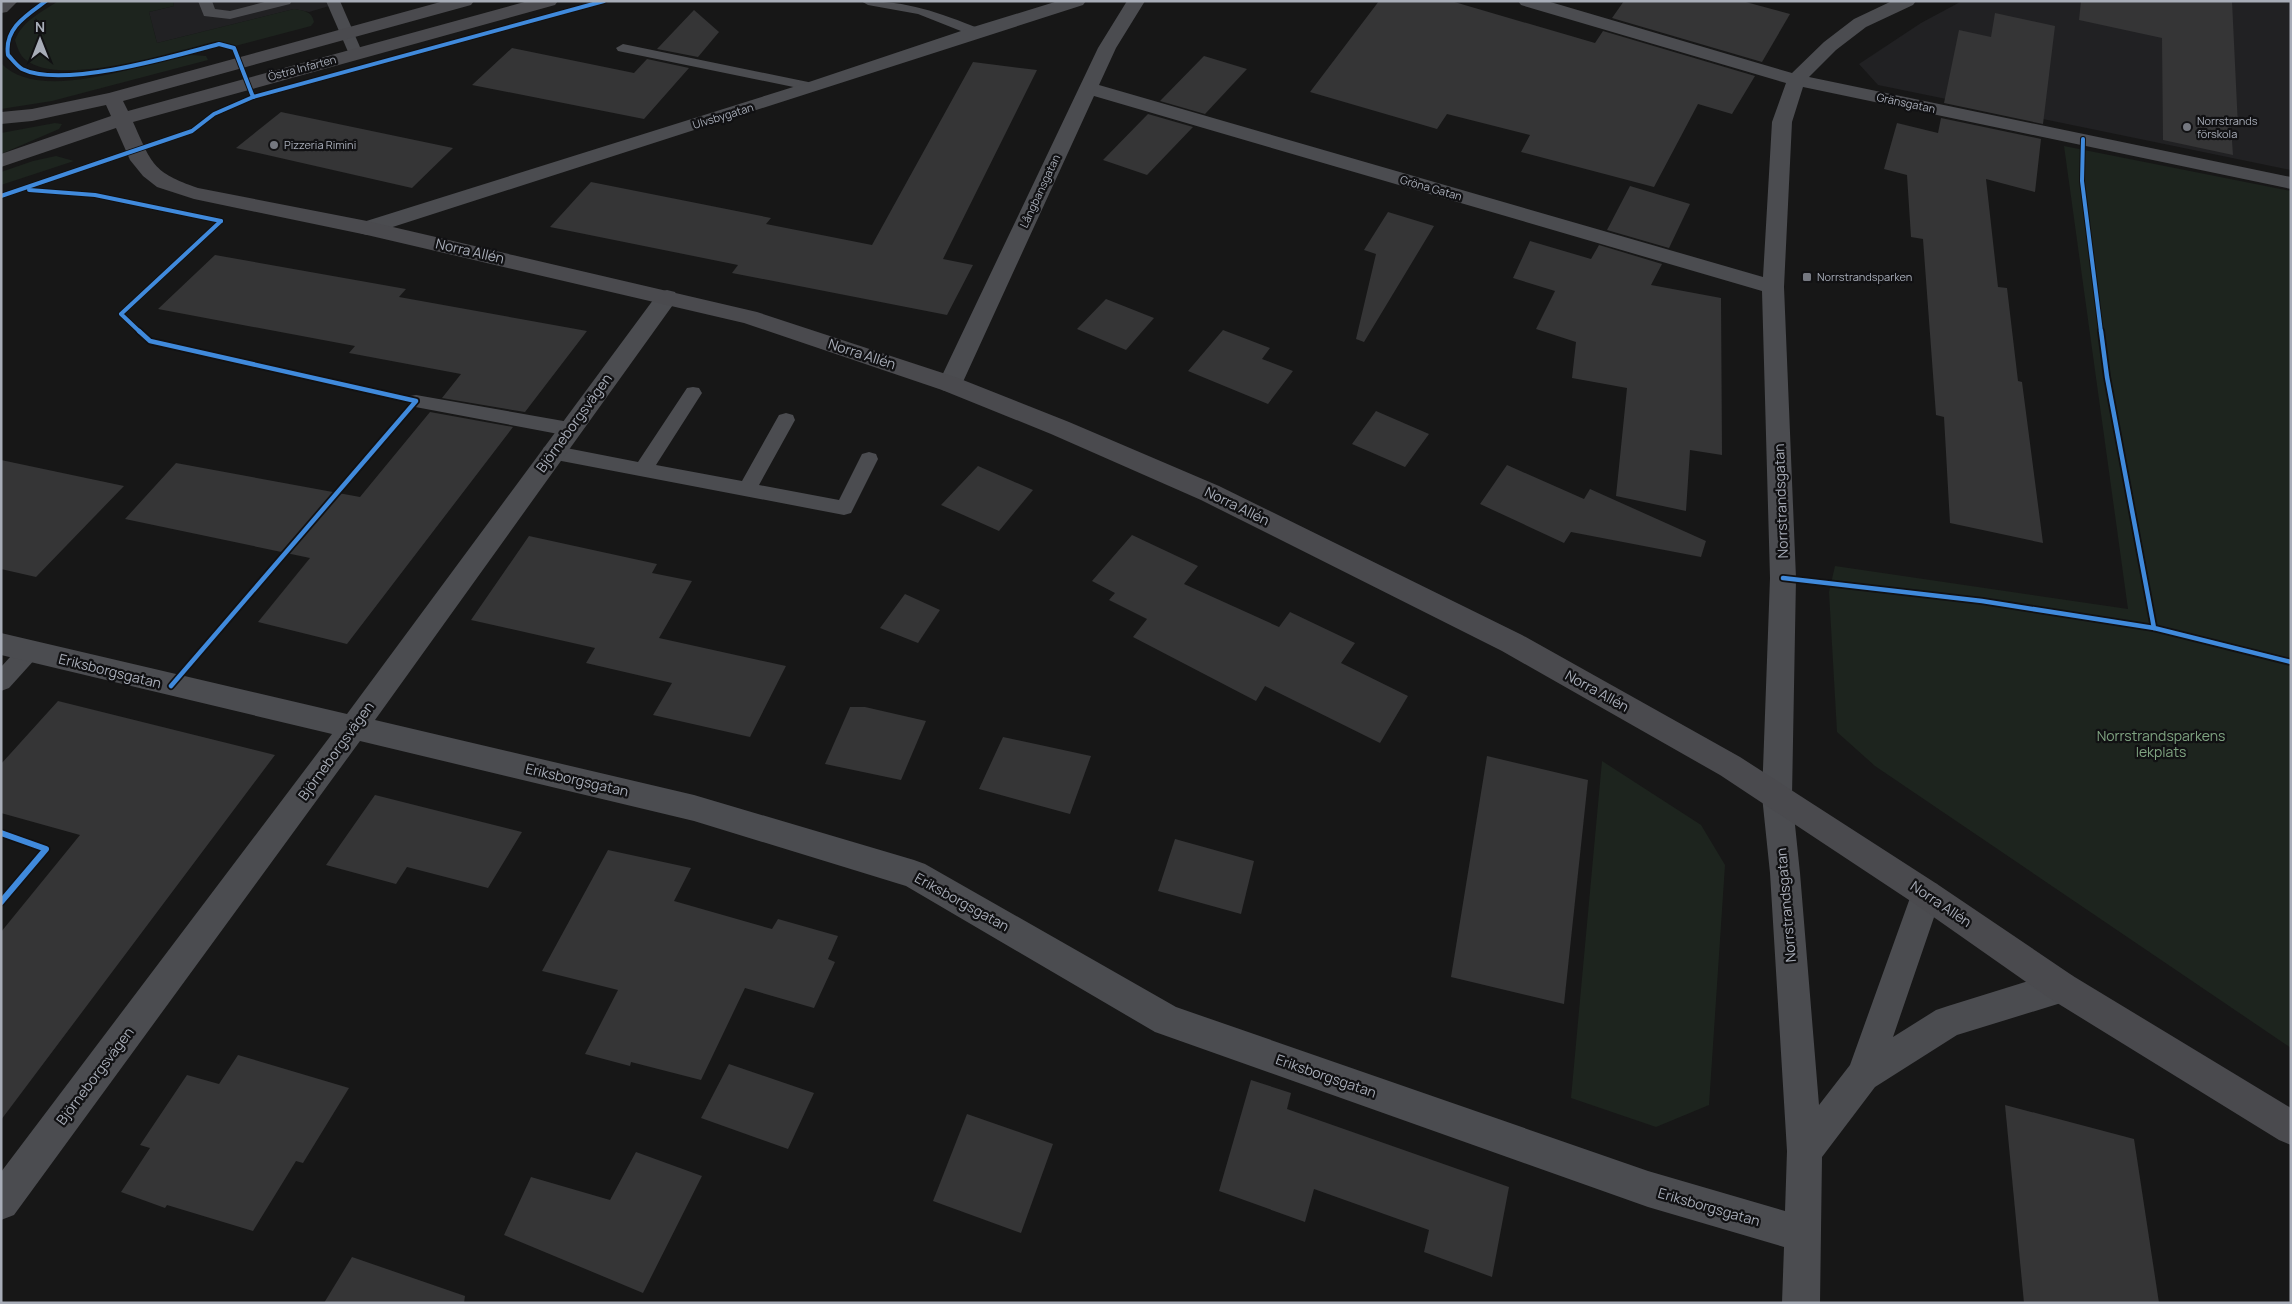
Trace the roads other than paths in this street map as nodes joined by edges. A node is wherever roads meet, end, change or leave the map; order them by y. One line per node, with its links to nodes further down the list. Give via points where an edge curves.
1 (9, 1): 12 (street)
2 (205, 1): 3 (lane, via 209,13 230,15)
3 (285, 1)
4 (333, 1): 14 (lane)
5 (465, 1): 14 (street, Östra Infarten)
6 (549, 1): 16 (street, Östra Infarten)
7 (868, 1): 13 (lane, via 921,12)
8 (1077, 1): 13 (street, Ulvsbygatan)
9 (1136, 1): 19 (street, Långbansgatan, via 1107,48)
10 (1527, 1): 17 (street, Gränsgatan)
11 (1907, 1): 17 (street, Norrstrandsgatan, via 1860,24 1830,46)
12 (1, 8)
13 (976, 32): 18 (street, Ulvsbygatan)
14 (346, 34): 16 (lane); 20 (street, Östra Infarten)
15 (623, 48): 18 (lane)
16 (356, 54): 22 (street, Östra Infarten)
17 (1796, 80): 24 (street, Gränsgatan); 26 (street, Norrstrandsgatan, via 1782,122)
18 (813, 87): 25 (street, Ulvsbygatan)
19 (1089, 88): 26 (street, Gröna Gatan); 28 (street, Långbansgatan)
20 (112, 98): 21 (street, Östra Infarten, via 32,115); 22 (street, Norra Allén)
21 (1, 118)
22 (122, 119): 23 (street, Östra Infarten); 25 (street, Norra Allén, via 140,160 164,183 194,193)
23 (1, 161)
24 (2291, 183)
25 (367, 228): 27 (street, Norra Allén)
26 (1774, 288): 41 (street, Norrstrandsgatan, via 1783,578)
27 (667, 297): 28 (street, Norra Allén, via 749,317); 32 (street, Björneborgsvägen)
28 (950, 384): 41 (street, Norra Allén, via 1210,493 1503,638 1730,766)
29 (693, 393): 35 (lane)
30 (416, 401): 32 (lane)
31 (786, 420): 36 (lane)
32 (569, 429): 33 (street, Björneborgsvägen)
33 (551, 452): 35 (lane); 40 (street, Björneborgsvägen)
34 (869, 459): 36 (lane, via 844,508)
35 (643, 470): 36 (lane)
36 (747, 489)
37 (1, 644): 38 (street, Eriksborgsgatan)
38 (29, 651): 39 (lane); 40 (street, Eriksborgsgatan)
39 (1, 682)
40 (354, 728): 47 (street, Björneborgsvägen); 48 (street, Eriksborgsgatan, via 694,808 914,874 1167,1020 1648,1189)
41 (1777, 796): 42 (street, Norra Allén); 46 (street, Norrstrandsgatan)
42 (1926, 894): 43 (street, Norra Allén); 44 (street)
43 (2061, 987): 44 (street, via 1948,1022); 45 (street, Norra Allén)
44 (1863, 1075): 46 (street)
45 (2291, 1128)
46 (1805, 1151): 48 (street, Norrstrandsgatan)
47 (1, 1202)
48 (1802, 1234): 49 (street, Norrstrandsgatan)
49 (1801, 1303)

